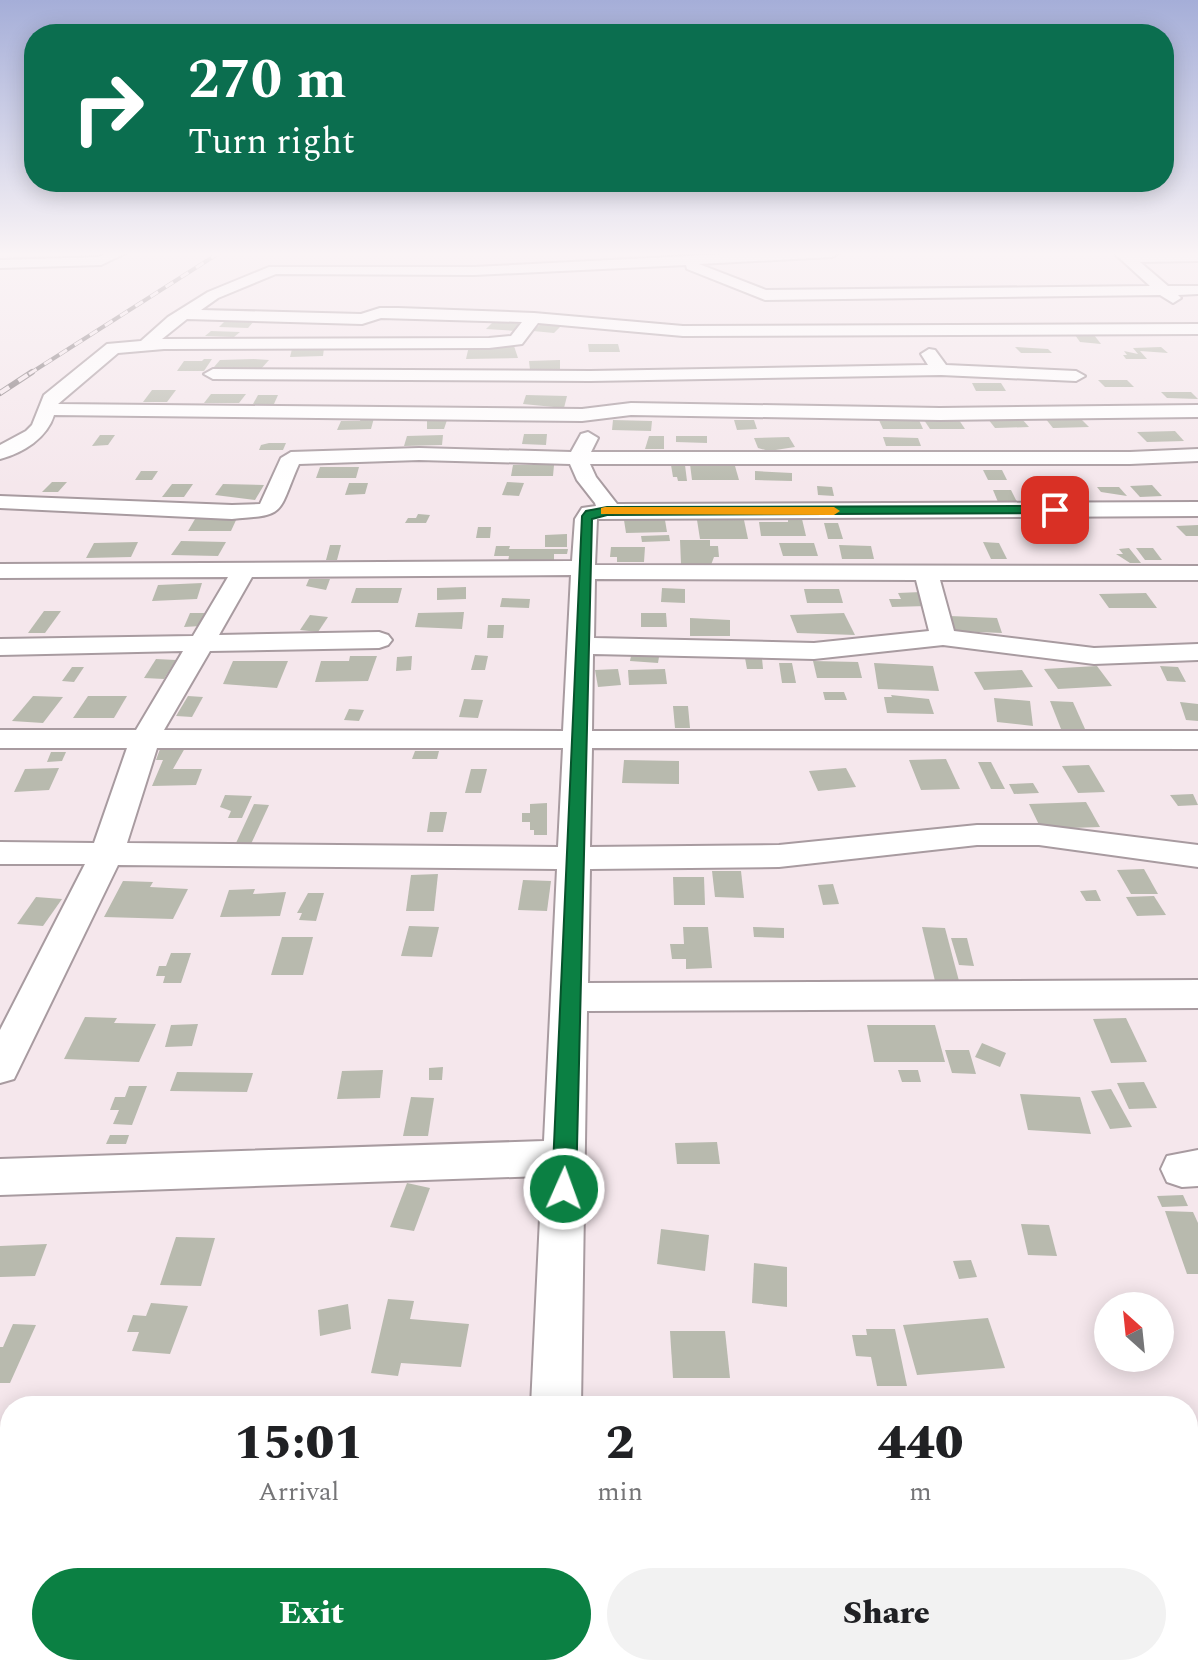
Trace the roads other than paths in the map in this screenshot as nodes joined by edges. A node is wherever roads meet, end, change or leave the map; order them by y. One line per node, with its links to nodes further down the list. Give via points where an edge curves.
1 (163, 331): 6 (street)
2 (523, 331): 6 (street, via 516,340 489,343)
3 (595, 331): 7 (street)
4 (796, 331): 7 (street)
5 (914, 331): 8 (street)
6 (147, 344): 12 (street, via 113,348 62,388)
7 (690, 352): 8 (street, via 786,374); 10 (street, via 590,376)
8 (941, 370): 11 (street)
9 (213, 374): 10 (street)
10 (330, 375): 14 (street)
11 (1076, 376)
12 (46, 409): 14 (street); 16 (street, via 33,435)
13 (1198, 411): 15 (street, via 631,409)
14 (302, 412): 15 (street)
15 (598, 415): 18 (street)
16 (0, 453)
17 (1198, 455): 18 (street)
18 (579, 456): 19 (street, via 291,458 268,510); 21 (street, via 585,480 606,502)
19 (0, 502)
20 (1198, 509): 21 (street)
21 (607, 511): 23 (street, via 590,513 586,519)
22 (245, 568): 23 (street); 24 (street); 29 (street)
23 (583, 570): 26 (street); 30 (street)
24 (0, 571)
25 (1198, 573): 26 (street)
26 (926, 574): 27 (street)
27 (943, 637): 30 (street, via 814,651); 32 (street, via 1094,656)
28 (379, 640): 29 (street)
29 (203, 644): 31 (street); 34 (street)
30 (581, 646): 36 (street)
31 (0, 647)
32 (1198, 652)
33 (0, 739): 34 (street)
34 (145, 739): 36 (street); 38 (street)
35 (1198, 740): 36 (street)
36 (578, 741): 40 (street)
37 (0, 853): 38 (street)
38 (107, 854): 40 (street); 43 (street)
39 (1198, 856): 40 (street, via 1039,835 977,835 779,856)
40 (574, 858): 42 (street)
41 (1198, 994): 42 (street)
42 (570, 997): 44 (street)
43 (0, 1068)
44 (565, 1158): 45 (street); 46 (street)
45 (0, 1177)
46 (556, 1396)

